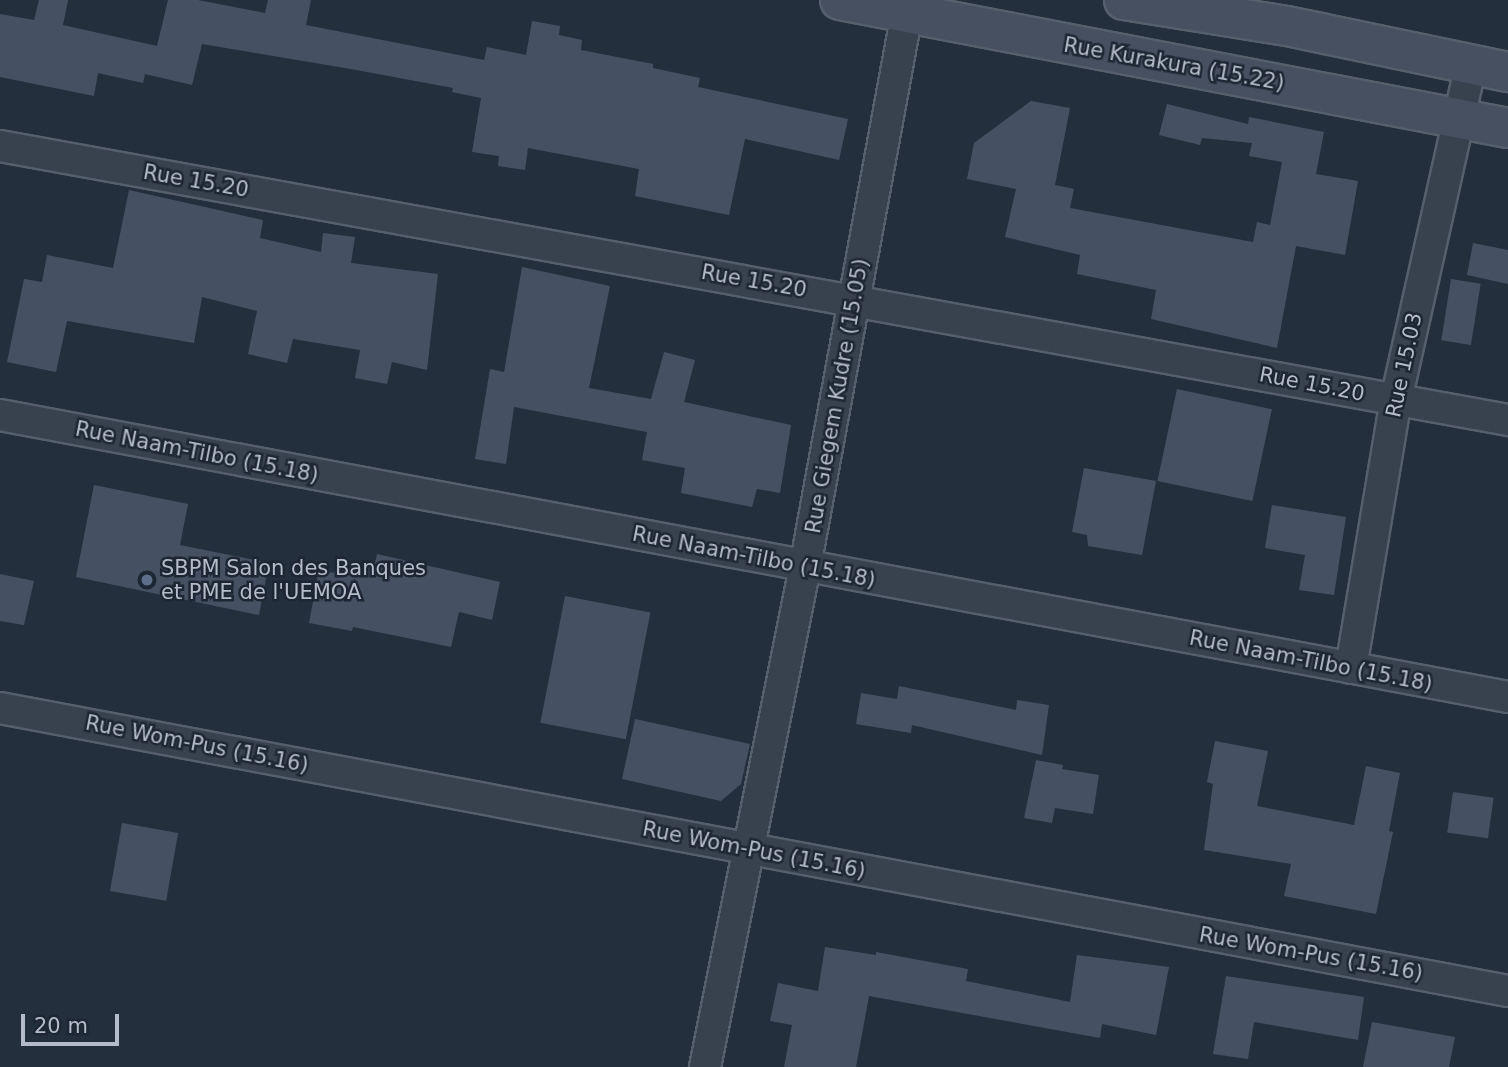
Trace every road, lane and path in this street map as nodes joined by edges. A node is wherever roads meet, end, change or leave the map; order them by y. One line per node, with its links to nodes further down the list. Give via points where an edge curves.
1 (840, 0): 3 (main road, Rue Kurakura (15.22))
2 (1124, 0): 4 (main road, via 1287,26)
3 (907, 13): 6 (main road, Rue Kurakura (15.22)); 9 (street, Rue Giegem Kudre (15.05))
4 (1471, 65): 5 (main road); 6 (street, Rue 15.03)
5 (1508, 72)
6 (1457, 118): 7 (main road, Rue Kurakura (15.22)); 10 (street, Rue 15.03)
7 (1508, 128)
8 (0, 146): 9 (street, Rue 15.20)
9 (855, 299): 10 (street, Rue 15.20); 13 (street, Rue Giegem Kudre (15.05))
10 (1396, 400): 12 (street, Rue 15.20); 14 (street, Rue 15.03)
11 (0, 415): 13 (street, Rue Naam-Tilbo (15.18))
12 (1508, 421)
13 (806, 567): 14 (street, Rue Naam-Tilbo (15.18)); 17 (street, Rue Giegem Kudre (15.05))
14 (1351, 668): 15 (street, Rue Naam-Tilbo (15.18))
15 (1508, 697)
16 (0, 708): 17 (street, Rue Wom-Pus (15.16))
17 (751, 850): 18 (street, Rue Wom-Pus (15.16)); 19 (street, Rue Giegem Kudre (15.05))
18 (1508, 991)
19 (705, 1067)

